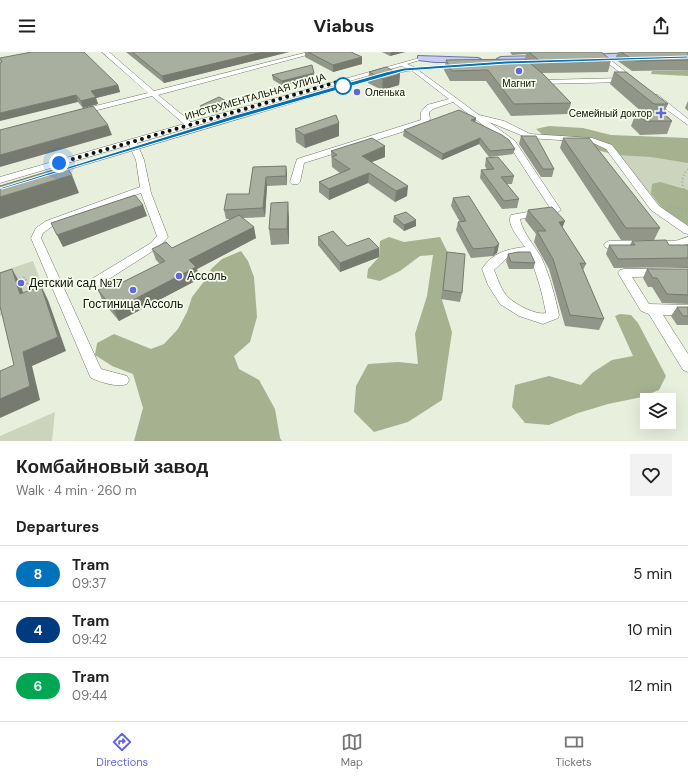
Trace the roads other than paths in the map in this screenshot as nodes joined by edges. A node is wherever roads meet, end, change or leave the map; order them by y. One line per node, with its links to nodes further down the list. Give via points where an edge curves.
1 (105, 52): 13 (street)
2 (315, 52): 13 (street)
3 (437, 52): 6 (main road)
4 (452, 52): 11 (main road, via 453,55)
5 (641, 55): 7 (main road)
6 (417, 56): 11 (main road, ИНСТРУМЕНТАЛЬНАЯ УЛИЦА, via 435,60); 12 (street, ИНСТРУМЕНТАЛЬНАЯ УЛИЦА)
7 (602, 56): 8 (main road); 10 (street, via 636,82 542,82)
8 (579, 57)
9 (555, 58): 10 (main road, ИНСТРУМЕНТАЛЬНАЯ УЛИЦА)
10 (516, 59): 11 (main road, ИНСТРУМЕНТАЛЬНАЯ УЛИЦА)
11 (473, 60)
12 (402, 64): 15 (street, via 412,68); 19 (street, ИНСТРУМЕНТАЛЬНАЯ УЛИЦА)
13 (153, 94): 16 (street); 19 (street)
14 (651, 94): 18 (street)
15 (454, 100): 17 (street); 22 (street, via 430,107 424,112 424,122 300,161)
16 (77, 113)
17 (475, 116): 24 (street, via 501,123 528,136 581,139 602,143 609,147 655,208); 27 (street, via 512,144 556,210 515,217 514,223)
18 (688, 123)
19 (189, 125): 20 (street, ИНСТРУМЕНТАЛЬНАЯ УЛИЦА)
20 (132, 142): 21 (street, ИНСТРУМЕНТАЛЬНАЯ УЛИЦА); 23 (street, via 140,160)
21 (0, 180)
22 (295, 182)
23 (145, 188): 29 (street, via 163,237 155,245); 33 (street, via 50,223 37,233 36,238 96,374)
24 (688, 231)
25 (688, 240): 26 (street, via 676,244)
26 (609, 245)
27 (532, 250): 27 (street, via 546,282 553,315 543,319 523,313 504,301 488,269 497,258 506,254)
28 (688, 272): 30 (street, via 624,274 645,308)
29 (94, 283)
30 (653, 310): 31 (street); 32 (street)
31 (688, 310)
32 (687, 361)
33 (122, 380)

